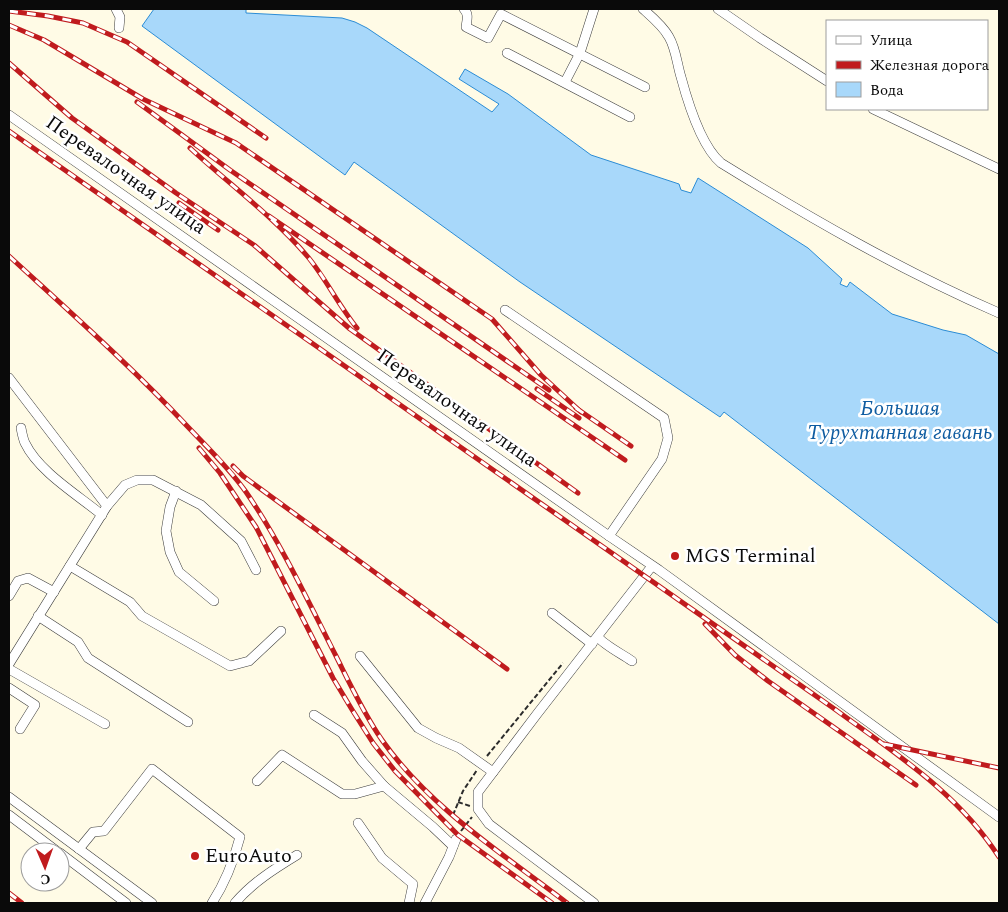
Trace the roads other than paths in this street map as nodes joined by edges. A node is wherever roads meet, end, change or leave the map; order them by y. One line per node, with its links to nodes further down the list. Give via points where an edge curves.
1 (116, 9): 6 (street, via 120,17)
2 (464, 9): 8 (street, via 468,19 466,26 488,38 501,14)
3 (594, 9): 8 (street)
4 (643, 9): 17 (street, via 669,37 703,140 712,156 800,212 948,291)
5 (718, 9): 9 (street)
6 (119, 28)
7 (508, 53): 10 (street)
8 (580, 53): 10 (street); 11 (street)
9 (826, 80)
10 (565, 82): 14 (street)
11 (646, 87)
12 (875, 110): 15 (street)
13 (9, 114): 23 (street, Перевалочная улица)
14 (630, 117)
15 (999, 169)
16 (505, 310): 23 (street, via 664,418 668,438 662,459)
17 (999, 313)
18 (9, 378): 21 (street)
19 (21, 428): 22 (street, via 34,456 54,477)
20 (176, 491): 21 (street, via 153,480 137,480 125,485); 26 (street, via 201,505 241,541); 29 (street, via 166,531 170,552 179,572)
21 (107, 506): 22 (street)
22 (102, 515): 24 (street)
23 (608, 536): 25 (street, Перевалочная улица)
24 (70, 566): 27 (street); 32 (street, via 130,602 142,616 230,666 249,661)
25 (652, 566): 33 (street); 49 (street, Перевалочная улица)
26 (256, 570)
27 (54, 592): 28 (street, via 28,578 18,582); 31 (street)
28 (9, 596)
29 (214, 601)
30 (552, 613): 33 (street)
31 (38, 616): 36 (street); 40 (street, via 78,642 88,658)
32 (281, 631)
33 (595, 640): 35 (street, via 610,645); 43 (street)
34 (360, 656): 43 (street, via 418,728 458,748)
35 (632, 661)
36 (9, 664)
37 (9, 669): 41 (street)
38 (9, 688): 42 (street, via 35,705)
39 (314, 715): 45 (street, via 342,733)
40 (188, 722)
41 (105, 724)
42 (20, 729)
43 (493, 772): 61 (street, via 478,792 478,809 489,824)
44 (257, 781): 45 (street, via 282,755 342,794)
45 (384, 786): 60 (street, via 454,843)
46 (9, 797): 47 (street)
47 (17, 804): 48 (street); 52 (street)
48 (9, 815): 51 (street)
49 (999, 817)
50 (358, 823): 59 (street, via 382,858 413,884)
51 (45, 842)
52 (79, 849): 56 (street); 57 (street, via 93,832 104,831 152,769 240,837)
53 (297, 855): 58 (street, via 271,870)
54 (70, 861): 55 (street)
55 (126, 903)
56 (152, 903)
57 (212, 903)
58 (234, 903)
59 (409, 903)
60 (425, 903)
61 (594, 903)

